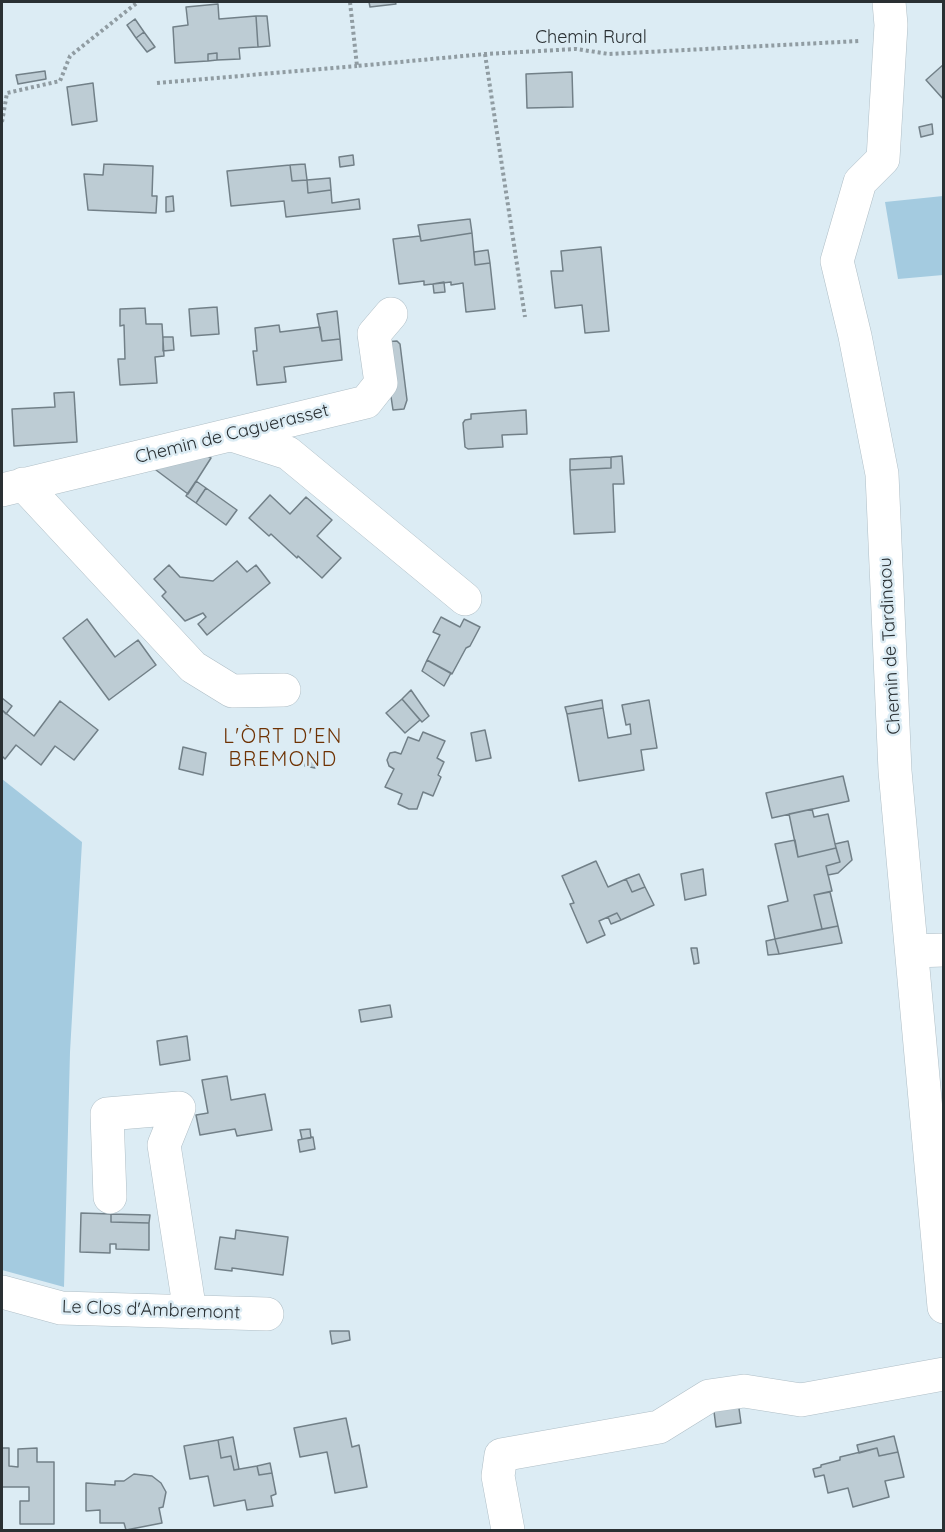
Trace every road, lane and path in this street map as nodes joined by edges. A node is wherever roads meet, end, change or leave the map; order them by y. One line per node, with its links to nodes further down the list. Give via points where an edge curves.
1 (138, 2): 8 (path, via 70,56 60,81 7,93)
2 (350, 2): 6 (path)
3 (889, 2): 4 (street, Chemin de Tardinaou)
4 (889, 42): 5 (path, Chemin Rural, via 609,54 576,50); 15 (street, Chemin de Tardinaou, via 883,159 860,182 837,261 882,474 895,771)
5 (485, 54): 6 (path, Chemin Rural); 10 (path)
6 (357, 66): 7 (path, Chemin Rural)
7 (157, 82)
8 (2, 122)
9 (391, 314): 11 (street, Chemin de Caguerasset, via 374,334 381,383 366,402)
10 (525, 316)
11 (232, 435): 12 (street, Chemin de Caguerasset); 13 (street, via 288,453)
12 (13, 487): 14 (street, via 193,667 232,691)
13 (465, 599)
14 (284, 690)
15 (928, 950): 18 (street, Chemin de Tardinaou)
16 (110, 1197): 19 (street, via 107,1114 179,1108 164,1145)
17 (2, 1292): 19 (street, Le Clos d'Ambremont, via 61,1308)
18 (944, 1307)
19 (190, 1312): 20 (street, Le Clos d'Ambremont)
20 (267, 1314)
21 (944, 1374): 22 (street, via 801,1400 744,1391 709,1396 660,1427 501,1455 498,1476)
22 (508, 1530)

